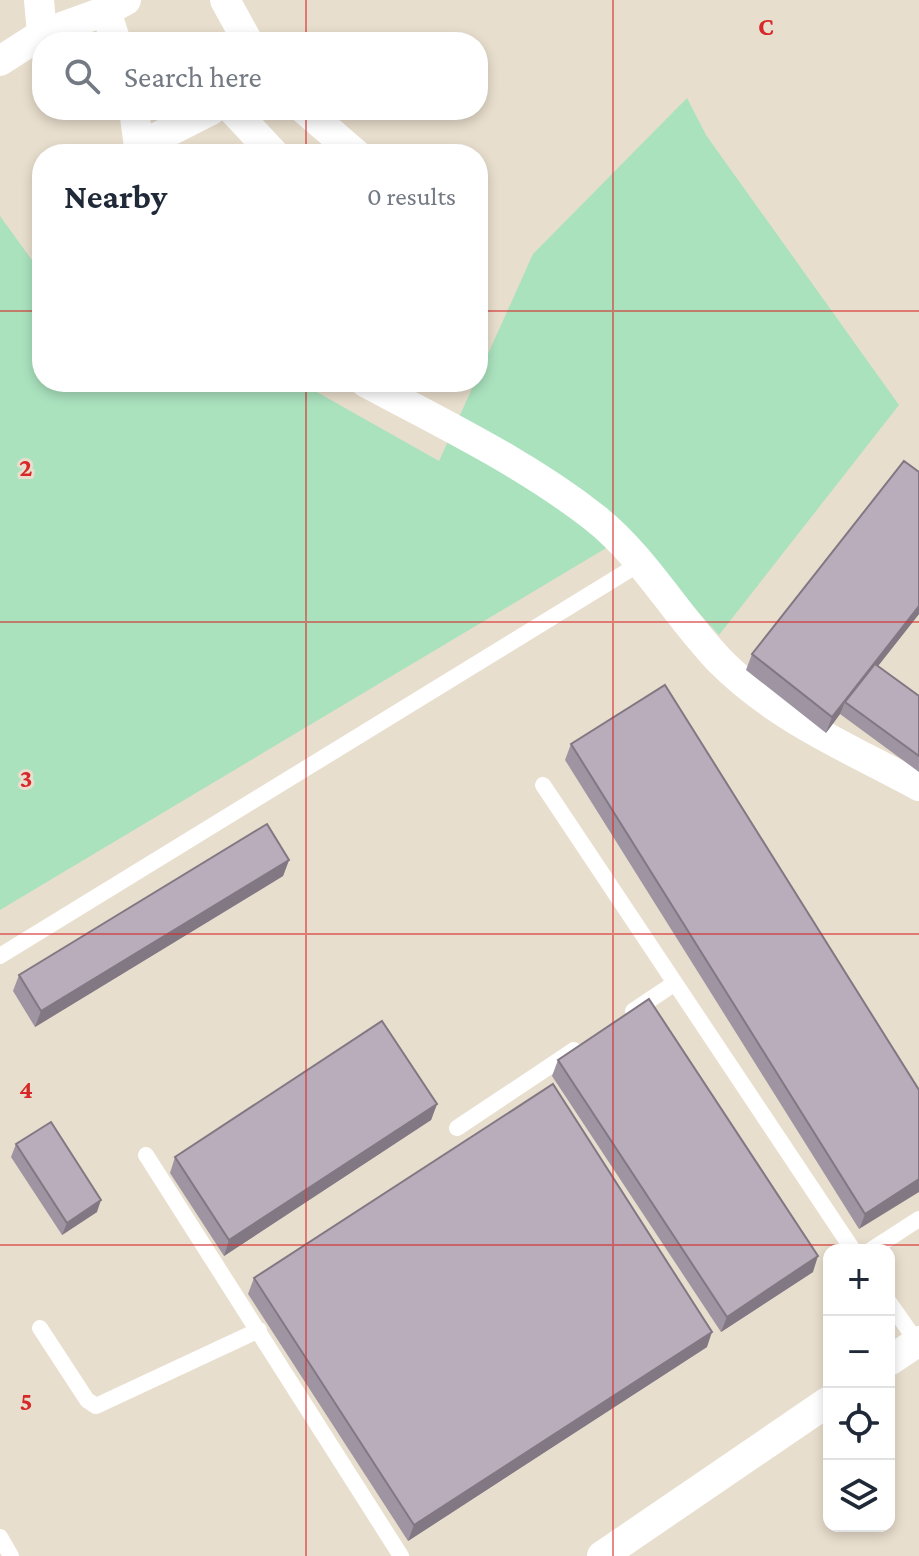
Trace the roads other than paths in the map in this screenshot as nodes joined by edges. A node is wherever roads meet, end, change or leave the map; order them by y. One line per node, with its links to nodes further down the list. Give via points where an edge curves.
1 (39, 0): 4 (street)
2 (225, 0): 7 (street)
3 (116, 6): 5 (street); 6 (street)
4 (42, 32)
5 (47, 32)
6 (116, 32)
7 (243, 32)
8 (32, 40): 9 (street)
9 (0, 61)
10 (136, 120): 14 (street)
11 (193, 120): 15 (street)
12 (242, 120): 16 (street)
13 (317, 120): 17 (street)
14 (139, 144)
15 (151, 144)
16 (265, 144)
17 (344, 144)
18 (383, 392): 19 (street, via 530,472 597,520)
19 (639, 564): 21 (street, via 719,659 758,695); 22 (lane)
20 (543, 785): 23 (lane)
21 (919, 786)
22 (0, 956)
23 (675, 983): 24 (lane); 29 (lane)
24 (624, 1017)
25 (585, 1043): 26 (lane)
26 (457, 1128)
27 (146, 1155): 33 (lane)
28 (919, 1219): 30 (lane)
29 (849, 1244)
30 (880, 1244)
31 (895, 1310): 34 (lane)
32 (40, 1328): 33 (lane, via 96,1406)
33 (259, 1330): 39 (lane)
34 (918, 1341): 35 (street)
35 (895, 1357)
36 (823, 1405): 40 (street)
37 (0, 1537): 38 (lane)
38 (11, 1556)
39 (401, 1556)
40 (602, 1556)

